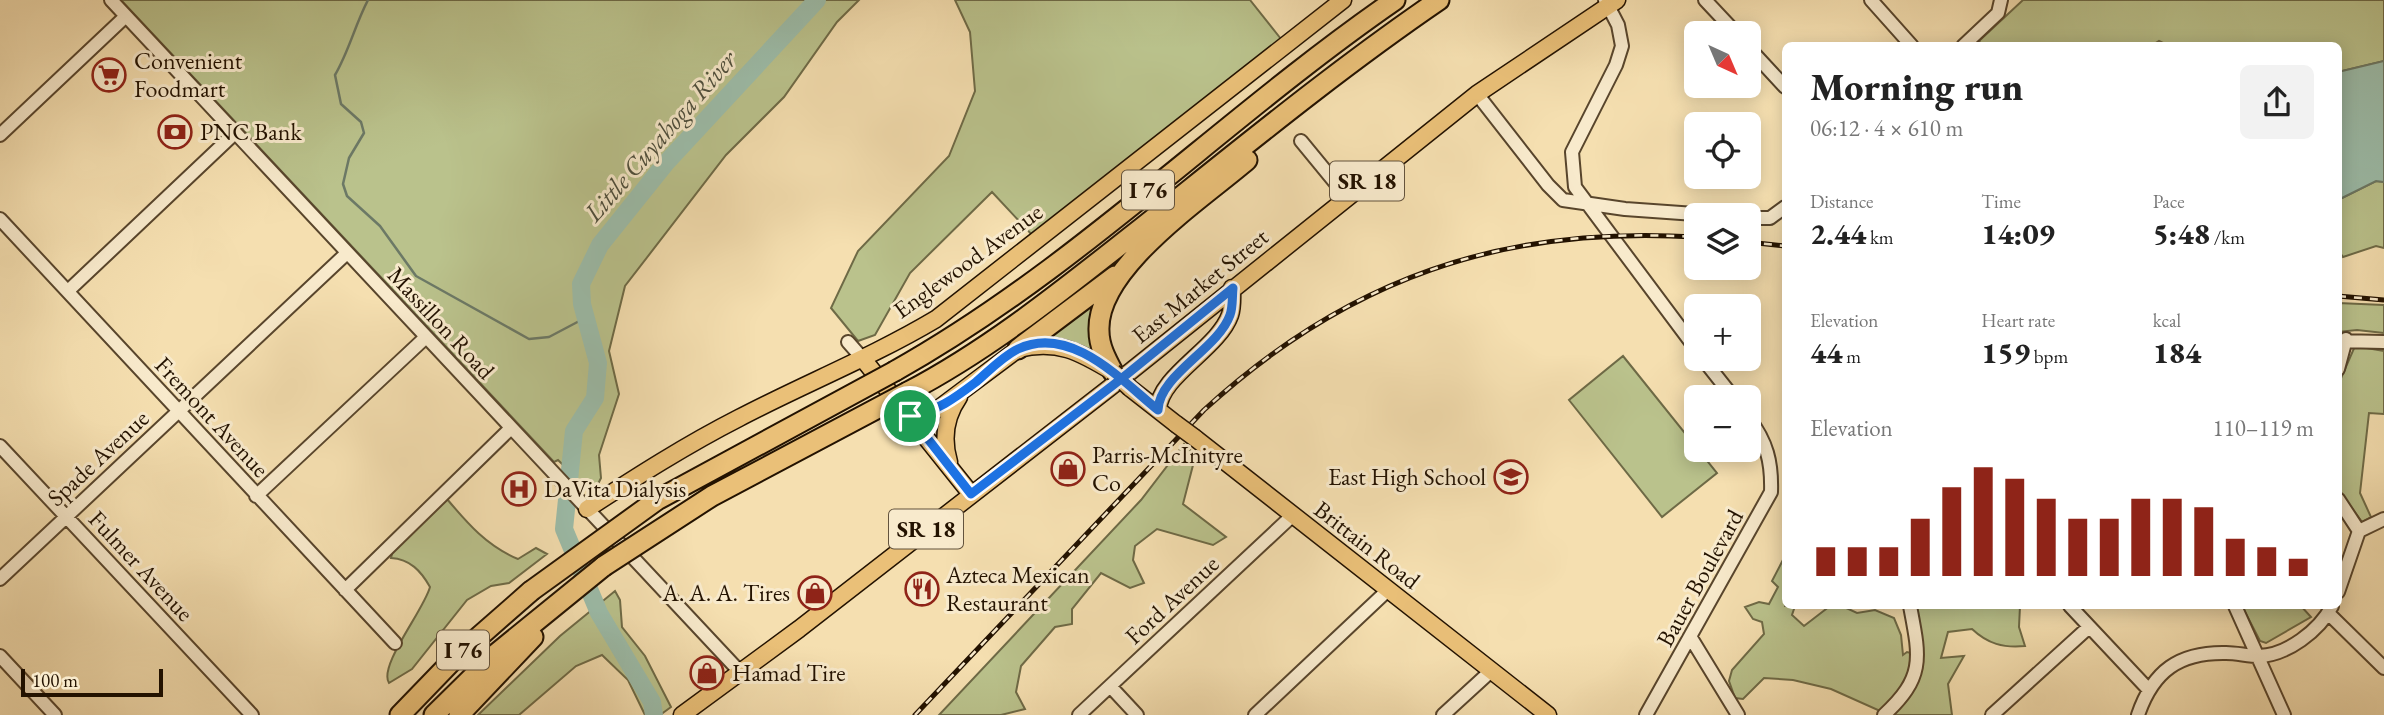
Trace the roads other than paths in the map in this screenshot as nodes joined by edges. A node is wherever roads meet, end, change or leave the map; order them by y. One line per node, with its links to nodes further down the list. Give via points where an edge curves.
1 (111, 0): 9 (street, Massillon Road)
2 (1343, 0): 36 (main road, Englewood Avenue, via 936,319)
3 (1395, 0): 78 (highway, I 76, bridge, via 1028,285 958,334 667,494 595,542 457,656)
4 (1439, 0): 13 (highway, I 76)
5 (1705, 0): 10 (street)
6 (1871, 0): 11 (street)
7 (2001, 0): 12 (street, via 1998,13)
8 (1610, 2): 16 (main road, East Market Street / SR 18); 21 (street, via 1622,35 1620,53 1572,152 1572,176)
9 (126, 16): 17 (street, Massillon Road); 18 (street)
10 (1725, 21)
11 (1908, 42)
12 (1967, 42)
13 (1371, 49): 27 (highway); 65 (highway, I 76, bridge, via 1048,302 982,348 712,496 604,566)
14 (1761, 61): 15 (street)
15 (1782, 84)
16 (1478, 94): 20 (main road, East Market Street / SR 18); 21 (street, via 1556,194 1568,202)
17 (235, 133): 26 (street, Massillon Road); 29 (street)
18 (0, 135)
19 (1301, 141): 20 (street)
20 (1347, 197): 28 (main road, East Market Street / SR 18)
21 (1586, 204): 23 (street); 30 (street)
22 (1782, 209): 24 (street)
23 (1684, 213)
24 (1761, 218)
25 (0, 219): 29 (street, Fremont Avenue)
26 (347, 253): 31 (street, Massillon Road); 42 (street, Spade Avenue)
27 (1130, 264): 35 (highway); 38 (highway, via 1107,298 1099,321 1100,343)
28 (1233, 288): 41 (main road, via 1225,326 1168,387); 49 (main road, East Market Street / SR 18)
29 (69, 290): 42 (street, Fremont Avenue)
30 (1684, 333)
31 (426, 337): 44 (street, Massillon Road); 50 (street)
32 (2342, 340): 34 (street)
33 (848, 342): 36 (street)
34 (2384, 342)
35 (1018, 349): 38 (main road, Brittain Road, via 1064,346); 40 (main road)
36 (863, 359): 43 (main road); 52 (main road, Englewood Avenue, via 728,423)
37 (1712, 371): 39 (street)
38 (1113, 372): 41 (main road, Brittain Road, bridge)
39 (1724, 385)
40 (962, 393): 43 (main road, via 931,412); 47 (main road, via 946,426)
41 (1158, 410): 53 (main road, Brittain Road, bridge)
42 (177, 413): 50 (street, Fremont Avenue); 54 (street, Spade Avenue)
43 (910, 416): 47 (main road)
44 (511, 428): 52 (street, Massillon Road); 59 (street)
45 (1761, 437): 48 (street)
46 (0, 446): 54 (street, Fulmer Avenue)
47 (951, 467): 49 (main road)
48 (1779, 467): 67 (street, Bauer Boulevard, via 1771,492)
49 (971, 494): 73 (main road, East Market Street / SR 18)
50 (256, 496): 59 (street, Fremont Avenue)
51 (2342, 505): 56 (street)
52 (587, 509): 73 (street, Massillon Road)
53 (1293, 515): 60 (main road, Brittain Road); 74 (street, Ford Avenue)
54 (66, 517): 57 (street, Spade Avenue); 77 (street, Fulmer Avenue)
55 (2384, 519): 56 (street)
56 (2359, 531): 58 (street)
57 (0, 579)
58 (2342, 580)
59 (345, 590): 68 (street, Fremont Avenue)
60 (1388, 590): 72 (main road, Brittain Road); 84 (street)
61 (1910, 609): 89 (street, via 1915,678)
62 (2073, 609): 66 (street)
63 (2236, 609): 70 (street)
64 (2330, 609): 70 (street, via 2291,646); 71 (street)
65 (551, 613): 79 (highway, I 76); 80 (highway)
66 (2089, 627): 75 (street); 90 (street)
67 (1690, 638): 87 (street, Bauer Boulevard); 88 (street)
68 (395, 643)
69 (0, 656): 76 (street)
70 (2258, 656): 75 (street, via 2190,657 2169,666); 92 (street)
71 (2384, 668)
72 (1491, 671): 85 (street); 86 (main road, Brittain Road)
73 (741, 673): 81 (main road, East Market Street / SR 18)
74 (1110, 686): 82 (street, Ford Avenue); 83 (street)
75 (2148, 689): 91 (street)
76 (55, 715)
77 (252, 715)
78 (400, 715)
79 (434, 715)
80 (459, 715)
81 (682, 715)
82 (1079, 715)
83 (1137, 715)
84 (1255, 715)
85 (1443, 715)
86 (1548, 715)
87 (1646, 715)
88 (1738, 715)
89 (1884, 715)
90 (1992, 715)
91 (2138, 715)
92 (2284, 715)

